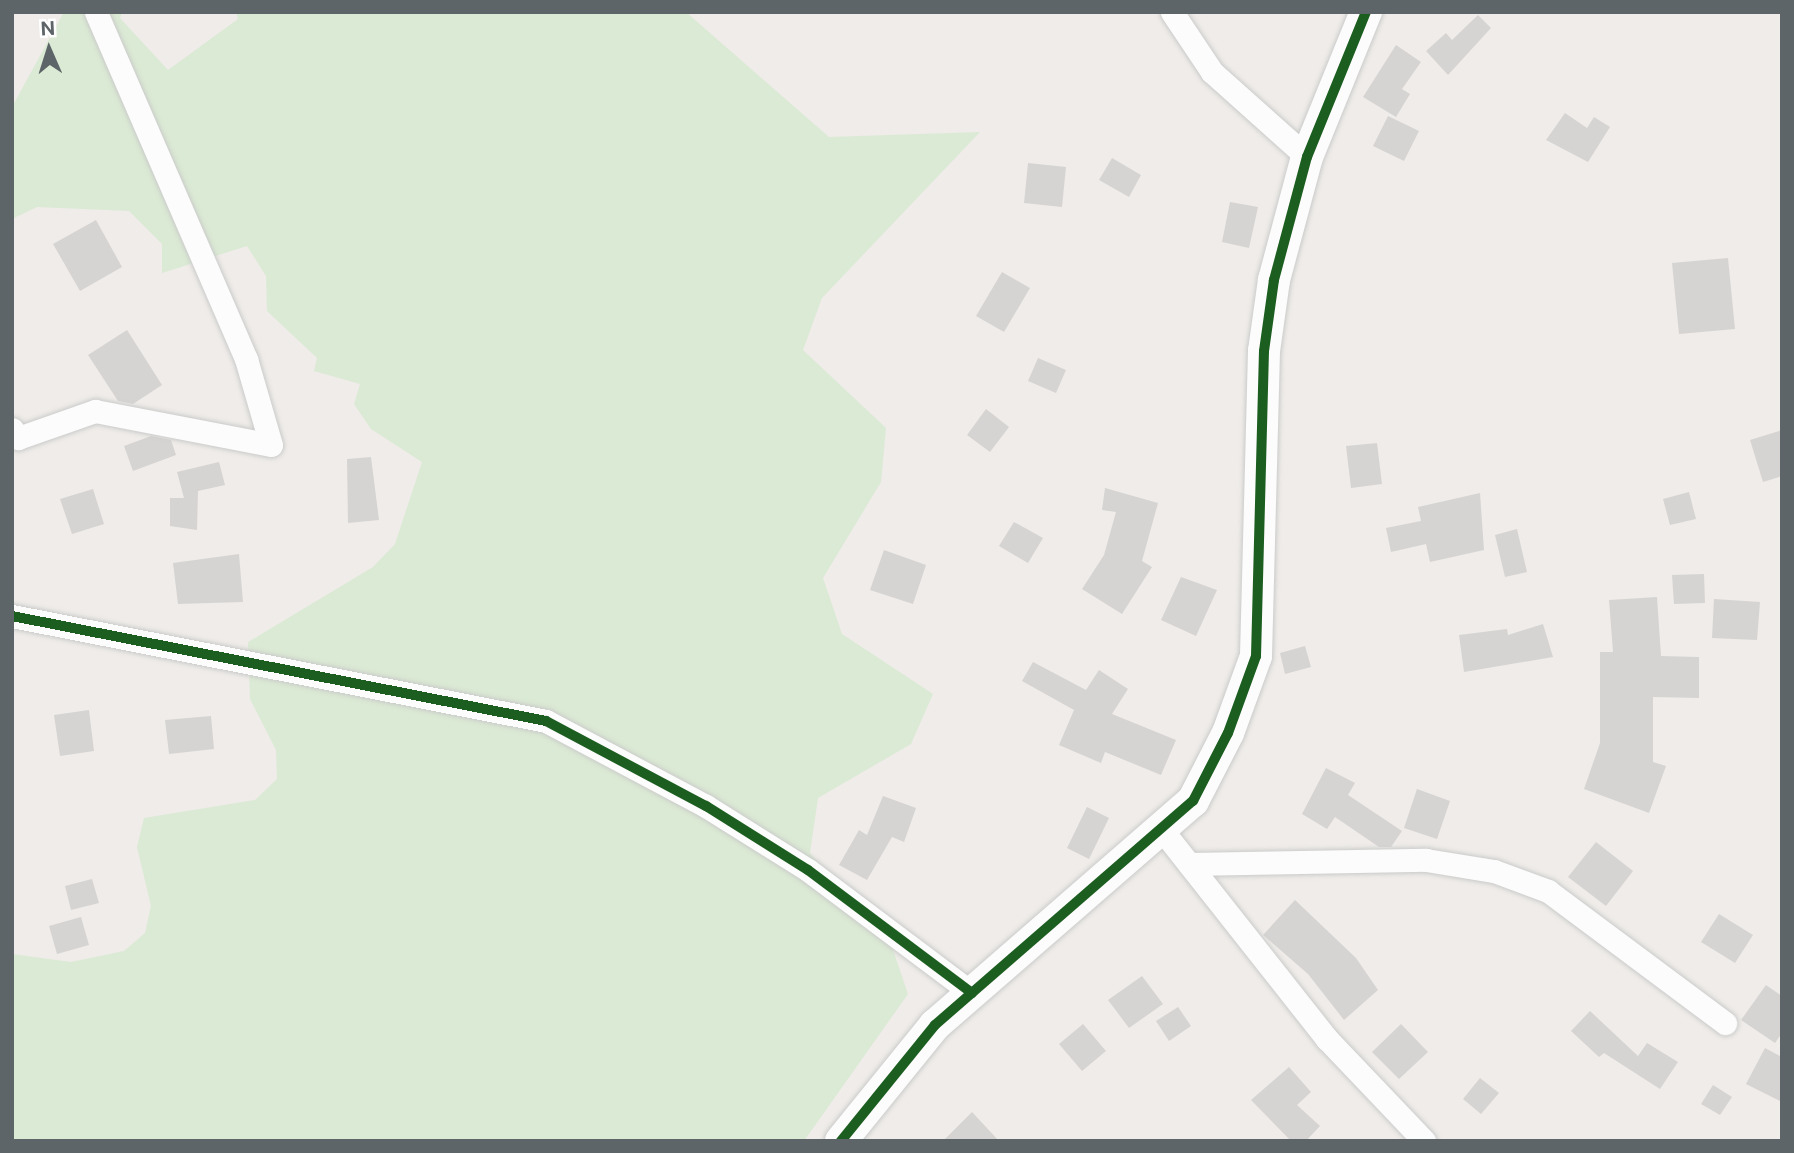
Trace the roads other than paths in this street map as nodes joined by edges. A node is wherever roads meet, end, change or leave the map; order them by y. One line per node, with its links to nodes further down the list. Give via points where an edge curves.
1 (96, 12): 5 (street, via 246,359 271,445 94,411 18,438)
2 (1172, 12): 4 (street, via 1212,72)
3 (1366, 12): 4 (street)
4 (1307, 157): 7 (street, via 1274,280 1265,351 1256,656 1193,801)
5 (12, 429)
6 (12, 616): 9 (street, via 546,721 706,806 808,870)
7 (1163, 830): 8 (street); 9 (street)
8 (1189, 864): 10 (street, via 1426,860 1494,871 1548,891); 12 (street, via 1327,1039)
9 (972, 993): 11 (street, via 935,1025)
10 (1725, 1023)
11 (841, 1141)
12 (1424, 1141)

